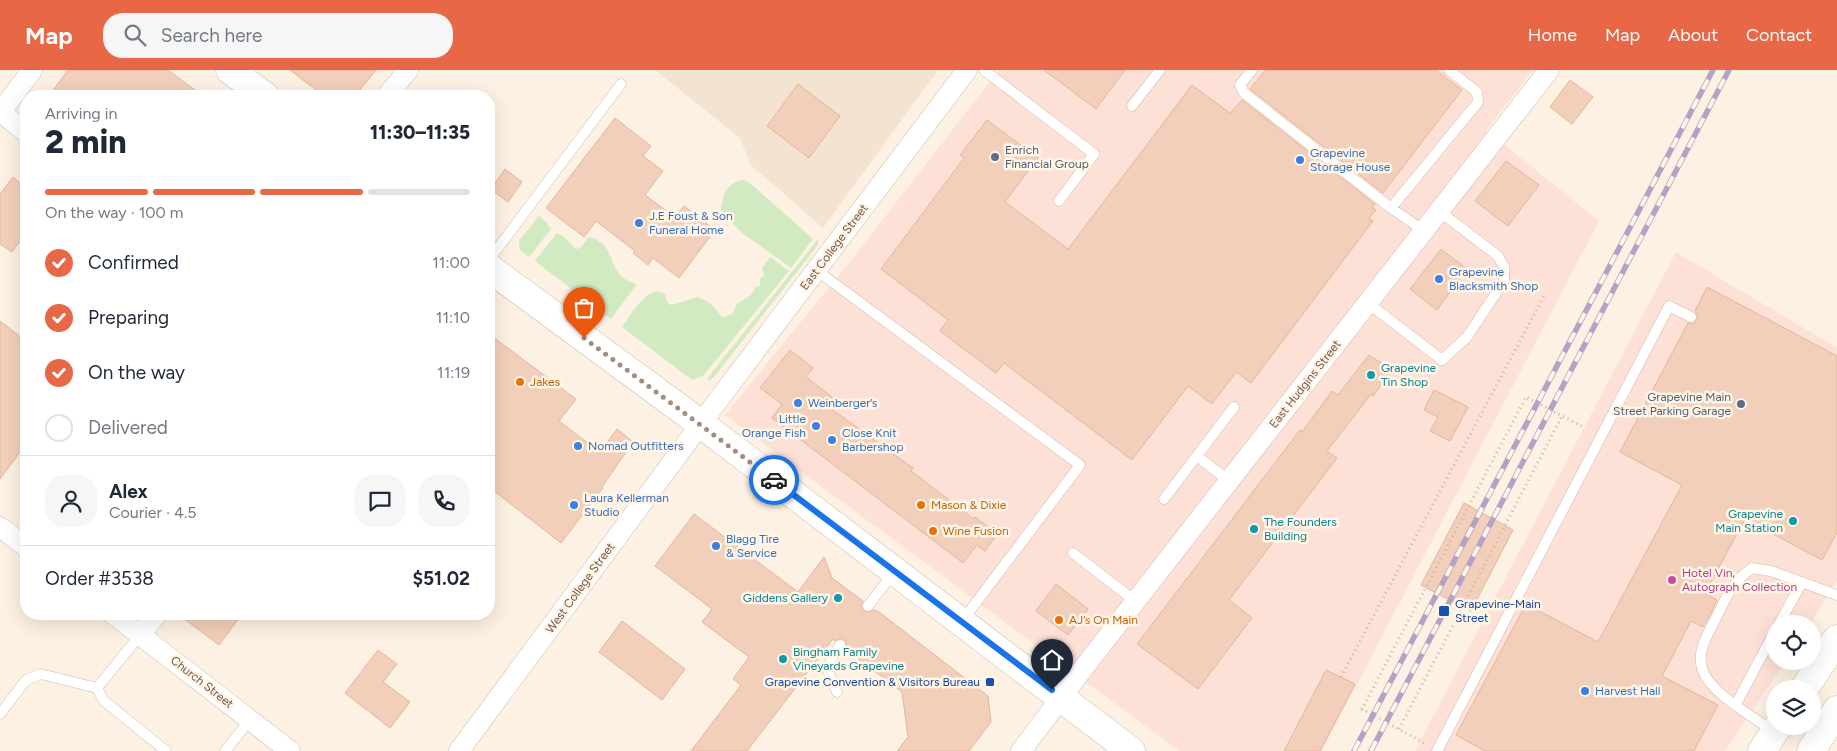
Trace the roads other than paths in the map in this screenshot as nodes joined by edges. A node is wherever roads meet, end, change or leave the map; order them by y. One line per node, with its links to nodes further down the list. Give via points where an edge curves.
1 (32, 70): 14 (street)
2 (230, 70): 11 (main road)
3 (408, 70): 12 (street)
4 (967, 70): 21 (street, East College Street)
5 (984, 70): 16 (lane, via 1094,154)
6 (1160, 70): 13 (lane)
7 (1252, 70): 17 (lane, via 1240,85 1244,93)
8 (1449, 70): 17 (lane, via 1478,92 1478,102)
9 (1549, 70): 18 (street, East Hudgins Street)
10 (621, 84): 20 (lane)
11 (257, 90)
12 (392, 90)
13 (1132, 106)
14 (0, 113): 15 (street)
15 (20, 128)
16 (1059, 201)
17 (1391, 208): 19 (lane)
18 (1439, 211): 19 (street, East Hudgins Street); 23 (lane, via 1498,256 1504,267 1504,281 1467,337 1442,360)
19 (1424, 231): 23 (street, East Hudgins Street)
20 (495, 252)
21 (816, 270): 26 (street, East College Street); 41 (lane, via 1080,465)
22 (495, 272): 26 (main road)
23 (1368, 303): 28 (street, East Hudgins Street)
24 (1691, 317): 61 (lane, via 1669,306)
25 (1234, 407): 27 (lane)
26 (700, 424): 33 (main road); 58 (street, West College Street)
27 (1197, 456): 28 (lane); 29 (lane)
28 (1229, 481): 36 (street, East Hudgins Street)
29 (1164, 499)
30 (0, 527): 31 (street)
31 (20, 542)
32 (1072, 553): 36 (lane)
33 (895, 572): 37 (lane); 41 (main road)
34 (1802, 582): 35 (lane); 38 (lane); 50 (lane, via 1752,568 1730,589 1703,643 1700,662 1704,676 1715,689)
35 (1837, 595)
36 (1135, 601): 49 (street, East Hudgins Street)
37 (868, 606)
38 (1784, 615)
39 (121, 620): 42 (street, Church Street)
40 (151, 620): 42 (street)
41 (961, 622): 49 (main road)
42 (140, 635): 47 (lane); 53 (street, Church Street)
43 (1837, 639): 46 (main road)
44 (840, 644): 48 (lane, via 830,661 829,676)
45 (1766, 648): 50 (lane)
46 (1810, 680)
47 (97, 688): 52 (lane, via 41,674 26,680); 55 (lane, via 104,701)
48 (837, 692)
49 (1061, 697): 59 (street, East Hudgins Street); 60 (main road)
50 (1736, 704): 54 (lane)
51 (1836, 712): 62 (main road)
52 (0, 714)
53 (250, 720): 56 (lane); 57 (street, Church Street)
54 (1771, 737)
55 (166, 751)
56 (225, 751)
57 (290, 751)
58 (459, 751)
59 (1021, 751)
60 (1131, 751)
61 (1437, 751)
62 (1811, 751)

